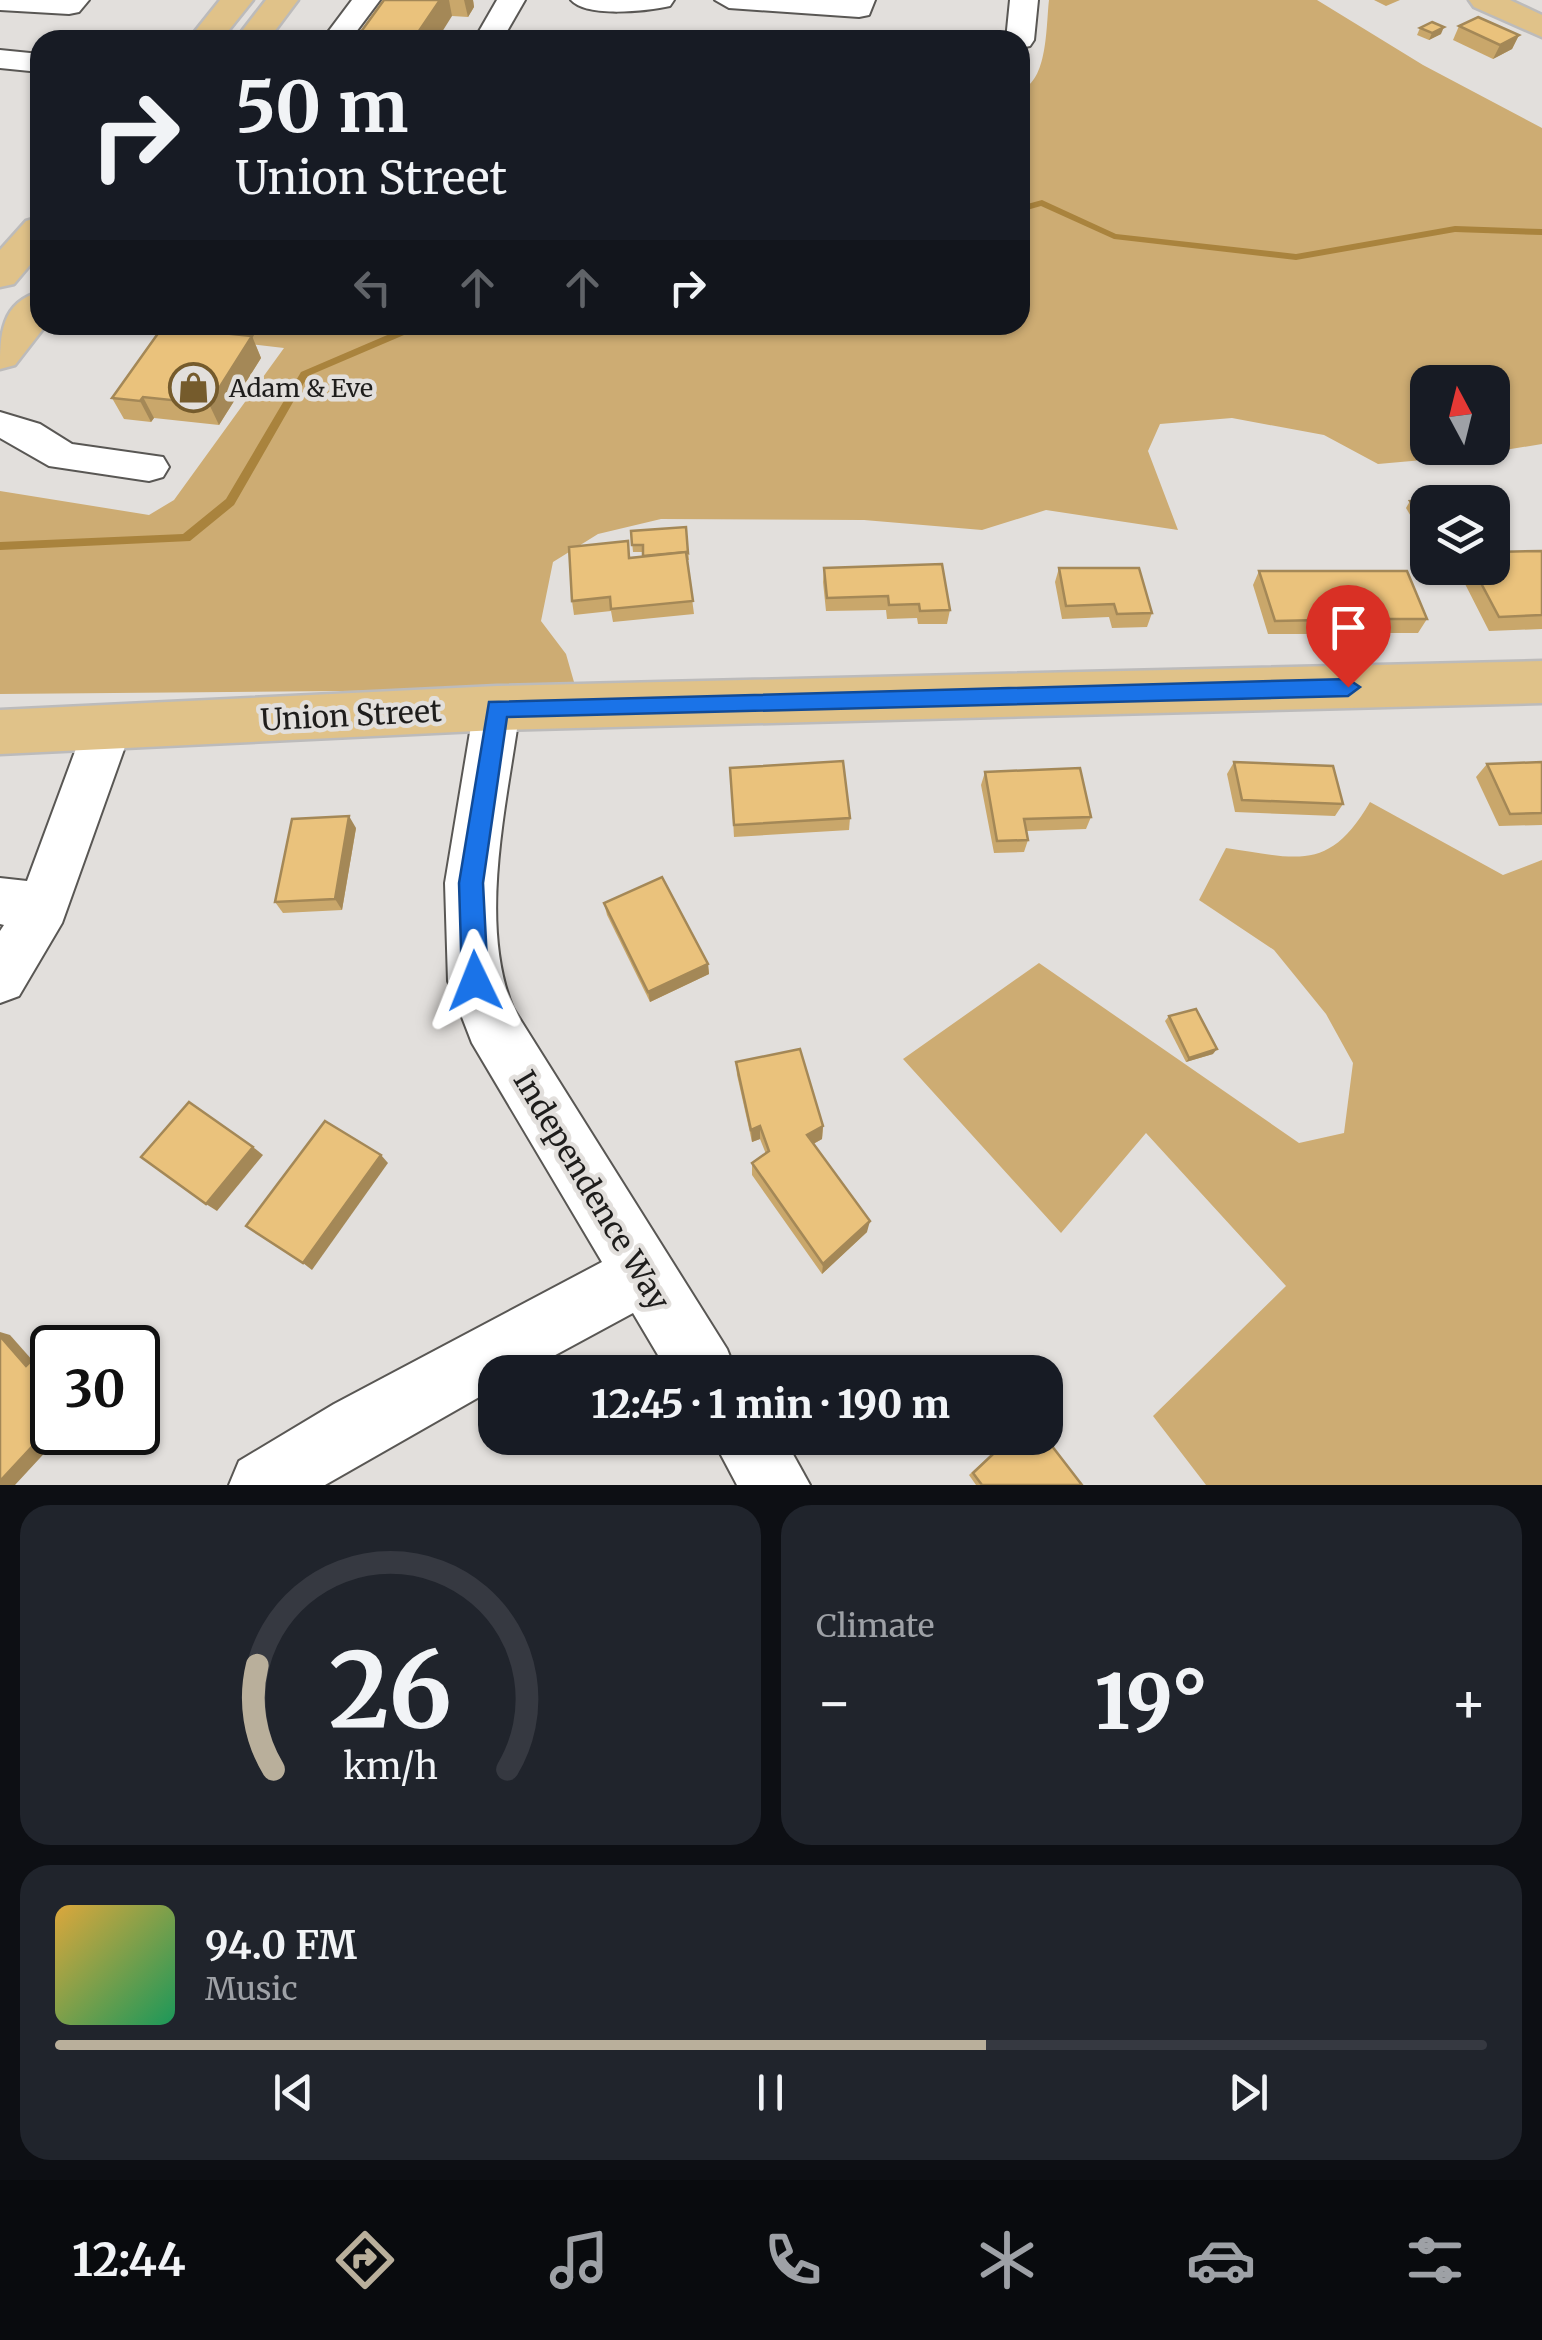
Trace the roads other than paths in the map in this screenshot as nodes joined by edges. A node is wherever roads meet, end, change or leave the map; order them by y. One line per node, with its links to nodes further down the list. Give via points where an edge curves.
1 (75, 0): 11 (street, via 69,6)
2 (237, 0): 14 (main road)
3 (282, 0): 15 (main road)
4 (366, 0): 16 (street)
5 (511, 0): 17 (street)
6 (585, 0): 12 (street)
7 (729, 0): 8 (street, via 859,9)
8 (861, 0)
9 (1015, 0): 18 (street)
10 (1485, 0): 13 (main road)
11 (0, 2)
12 (646, 9)
13 (1542, 27)
14 (212, 30)
15 (259, 30)
16 (344, 30)
17 (494, 30)
18 (1019, 30)
19 (0, 59): 20 (street)
20 (30, 62)
21 (30, 241): 22 (main road)
22 (0, 275)
23 (30, 316): 24 (main road)
24 (0, 354)
25 (0, 425): 26 (street, via 63,456)
26 (149, 468)
27 (1542, 682): 28 (main road, Union Street)
28 (497, 708): 29 (main road, Union Street); 33 (street, Independence Way, via 471,883 475,981 492,1024)
29 (108, 728): 30 (main road, Union Street); 31 (street)
30 (0, 732)
31 (22, 904): 32 (street)
32 (0, 978)
33 (641, 1275): 34 (street, Independence Way); 36 (street)
34 (693, 1355)
35 (756, 1455): 37 (street)
36 (262, 1485)
37 (776, 1485)

